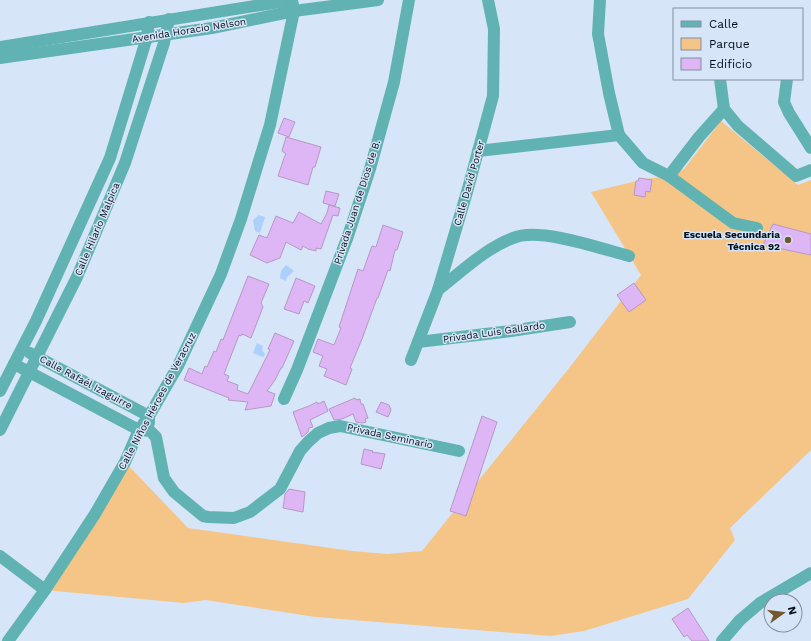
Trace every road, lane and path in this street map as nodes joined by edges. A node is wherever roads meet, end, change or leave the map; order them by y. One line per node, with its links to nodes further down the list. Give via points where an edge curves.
1 (378, 0): 5 (street, Avenida Horacio Nelson)
2 (409, 0): 32 (street, Privada Juan de Dios de B., via 394,82 370,169 342,251)
3 (488, 0): 18 (street, Calle David Porter, via 494,29 493,96)
4 (600, 0): 16 (street, via 598,34)
5 (347, 2): 6 (street, Avenida Horacio Nelson)
6 (293, 4): 7 (street, Avenida Horacio Nelson); 9 (street, Avenida Horacio Nelson, via 212,28); 33 (street, Calle Niños Héroes de Veracruz, via 270,125 241,219 218,281 178,366)
7 (169, 19): 8 (street, Avenida Horacio Nelson); 9 (street, Calle Hilario Malpica)
8 (149, 22): 10 (street, Calle Hilario Malpica); 11 (street, Avenida Horacio Nelson)
9 (166, 34): 10 (street, Avenida Horacio Nelson); 27 (street, Calle Hilario Malpica, via 125,163 77,277)
10 (147, 37): 12 (street, Avenida Horacio Nelson); 26 (street, Calle Hilario Malpica, via 110,158)
11 (0, 47)
12 (0, 58)
13 (720, 80): 15 (street)
14 (787, 80): 17 (street, via 784,102)
15 (724, 109): 19 (street, via 738,126 796,176); 20 (street, via 698,137)
16 (619, 135): 18 (street); 20 (street, via 643,163)
17 (811, 148)
18 (478, 151): 23 (street, Calle David Porter)
19 (811, 170)
20 (669, 176): 21 (street, via 733,223)
21 (757, 228)
22 (629, 256): 23 (street, via 564,238 527,235 495,247)
23 (438, 290): 25 (street, Calle David Porter)
24 (570, 322): 25 (street, Privada Luis Gallardo)
25 (418, 342): 28 (street, Calle David Porter)
26 (22, 349): 27 (street, Calle Rafaél Izaguirre); 29 (street, Calle Hilario Malpica)
27 (37, 356): 30 (street, Calle Hilario Malpica); 33 (street, Calle Rafaél Izaguirre)
28 (411, 360)
29 (14, 364): 30 (street, Calle Rafaél Izaguirre); 31 (street, Calle Hilario Malpica)
30 (30, 372): 34 (street, Calle Hilario Malpica); 35 (street, Calle Rafaél Izaguirre)
31 (0, 391)
32 (284, 399)
33 (149, 416): 35 (street, Privada Seminario)
34 (0, 430)
35 (144, 431): 36 (street, Privada Seminario, via 156,437 164,478 174,492 203,516 208,517 234,518 250,512 280,489 300,450 318,433 329,428 340,426); 39 (street, Calle Niños Héroes de Veracruz, via 95,514)
36 (459, 451)
37 (0, 556): 39 (street)
38 (811, 573): 41 (street, via 760,603 740,620)
39 (45, 590): 40 (street, Calle Niños Héroes de Veracruz)
40 (10, 641)
41 (722, 641)

